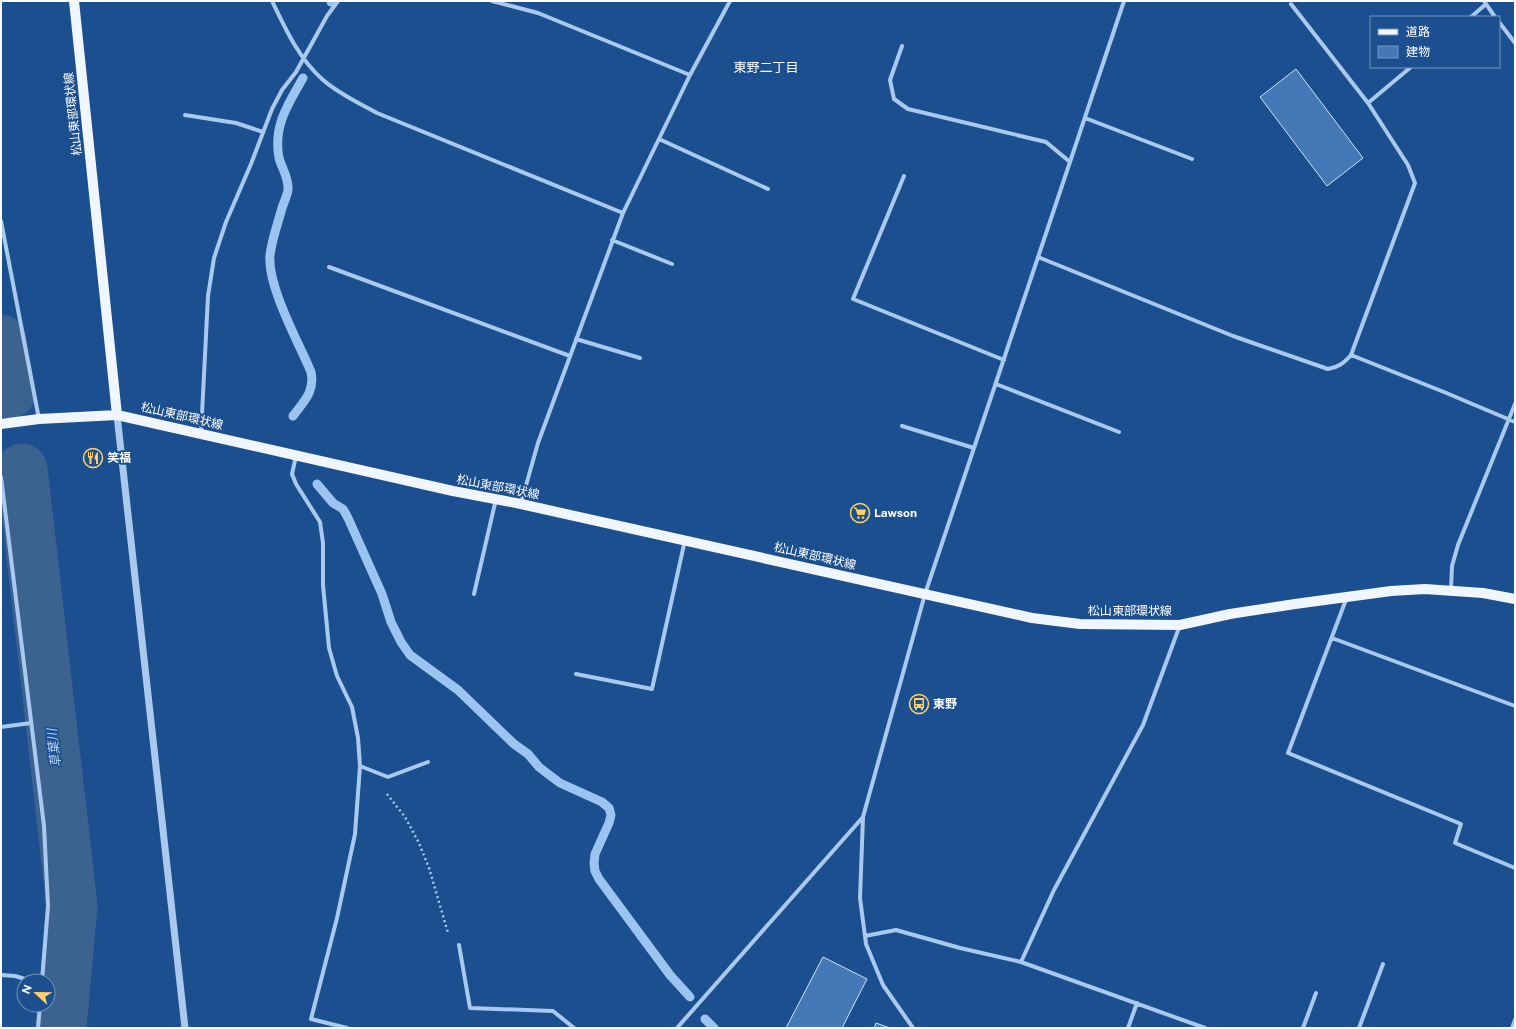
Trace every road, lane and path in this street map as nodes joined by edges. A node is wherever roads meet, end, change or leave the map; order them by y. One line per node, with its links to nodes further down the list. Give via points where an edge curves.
1 (74, 1): 39 (main road, 松山東部環状線)
2 (272, 1): 14 (street)
3 (338, 1): 14 (street)
4 (492, 1): 16 (street, via 538,13)
5 (730, 1): 16 (street)
6 (1124, 1): 19 (street)
7 (1485, 3): 9 (street); 10 (street)
8 (1291, 4): 17 (street)
9 (1472, 16)
10 (1494, 16)
11 (1500, 23): 12 (street)
12 (1515, 43)
13 (902, 46): 23 (street, via 890,80 894,99 908,109 1046,142)
14 (304, 58): 20 (street, via 282,90); 26 (street, via 322,79 377,113)
15 (1410, 68): 17 (street)
16 (690, 75): 21 (street)
17 (1368, 104): 33 (street, via 1408,165 1416,183)
18 (185, 115): 20 (street, via 236,123)
19 (1085, 118): 22 (street); 23 (street)
20 (263, 132): 46 (street, via 214,258 208,296)
21 (659, 139): 25 (street); 26 (street)
22 (1192, 159)
23 (1070, 162): 29 (street)
24 (904, 176): 36 (street, via 853,299)
25 (768, 189)
26 (623, 213): 28 (street)
27 (1, 221): 40 (street)
28 (612, 240): 30 (street); 32 (street)
29 (1038, 258): 33 (street, via 1233,336 1328,369 1337,368); 36 (street)
30 (672, 264)
31 (329, 267): 34 (street)
32 (576, 338): 34 (street); 35 (street)
33 (1351, 355): 41 (street)
34 (570, 356): 51 (street, via 538,443)
35 (640, 358)
36 (1004, 360): 37 (street)
37 (996, 384): 45 (street); 47 (street)
38 (1515, 404): 41 (street)
39 (117, 415): 40 (main road, 松山東部環状線); 46 (main road, 松山東部環状線); 81 (street)
40 (39, 419): 43 (main road, 松山東部環状線)
41 (1508, 419): 42 (street); 53 (street, via 1458,545 1452,566)
42 (1515, 422)
43 (1, 424)
44 (902, 426): 47 (street)
45 (1119, 432)
46 (201, 434): 48 (main road, 松山東部環状線)
47 (974, 448): 55 (street)
48 (296, 455): 50 (main road, 松山東部環状線); 65 (street, via 292,474 320,522 329,648 337,676 352,707)
49 (1, 477): 62 (street)
50 (496, 499): 51 (main road, 松山東部環状線); 54 (street)
51 (521, 504): 52 (main road, 松山東部環状線)
52 (685, 540): 55 (main road, 松山東部環状線); 60 (street, via 652,689)
53 (1451, 591): 56 (main road, 松山東部環状線, via 1418,590); 57 (main road, 松山東部環状線)
54 (474, 594)
55 (925, 594): 58 (main road, 松山東部環状線, via 1032,618 1080,624); 67 (street)
56 (1347, 597): 58 (main road, 松山東部環状線, via 1230,614); 59 (street)
57 (1515, 599)
58 (1180, 625): 71 (street, via 1143,725 1054,890)
59 (1332, 638): 61 (street); 68 (street, via 1288,753 1461,824 1455,843)
60 (576, 674)
61 (1515, 706)
62 (31, 723): 63 (street); 73 (street, via 44,826 48,906)
63 (1, 727)
64 (428, 762): 65 (street, via 388,777)
65 (360, 766): 82 (street, via 355,834 311,1020)
66 (385, 792): 70 (path, via 405,816 419,843 450,940)
67 (863, 817): 69 (street, via 860,898); 84 (street)
68 (1515, 868)
69 (865, 936): 71 (street, via 896,930); 85 (street, via 883,985)
70 (460, 945): 83 (street, via 470,1008 553,1011)
71 (1021, 962): 77 (street)
72 (1383, 964): 89 (street)
73 (43, 973)
74 (1, 975): 75 (street)
75 (16, 976)
76 (1316, 993): 88 (street)
77 (1137, 1003): 86 (street); 87 (street)
78 (39, 1013): 80 (street)
79 (1515, 1020): 90 (street)
80 (38, 1028)
81 (185, 1028)
82 (347, 1028)
83 (574, 1028)
84 (677, 1028)
85 (913, 1028)
86 (1128, 1028)
87 (1205, 1028)
88 (1303, 1028)
89 (1359, 1028)
90 (1512, 1028)

